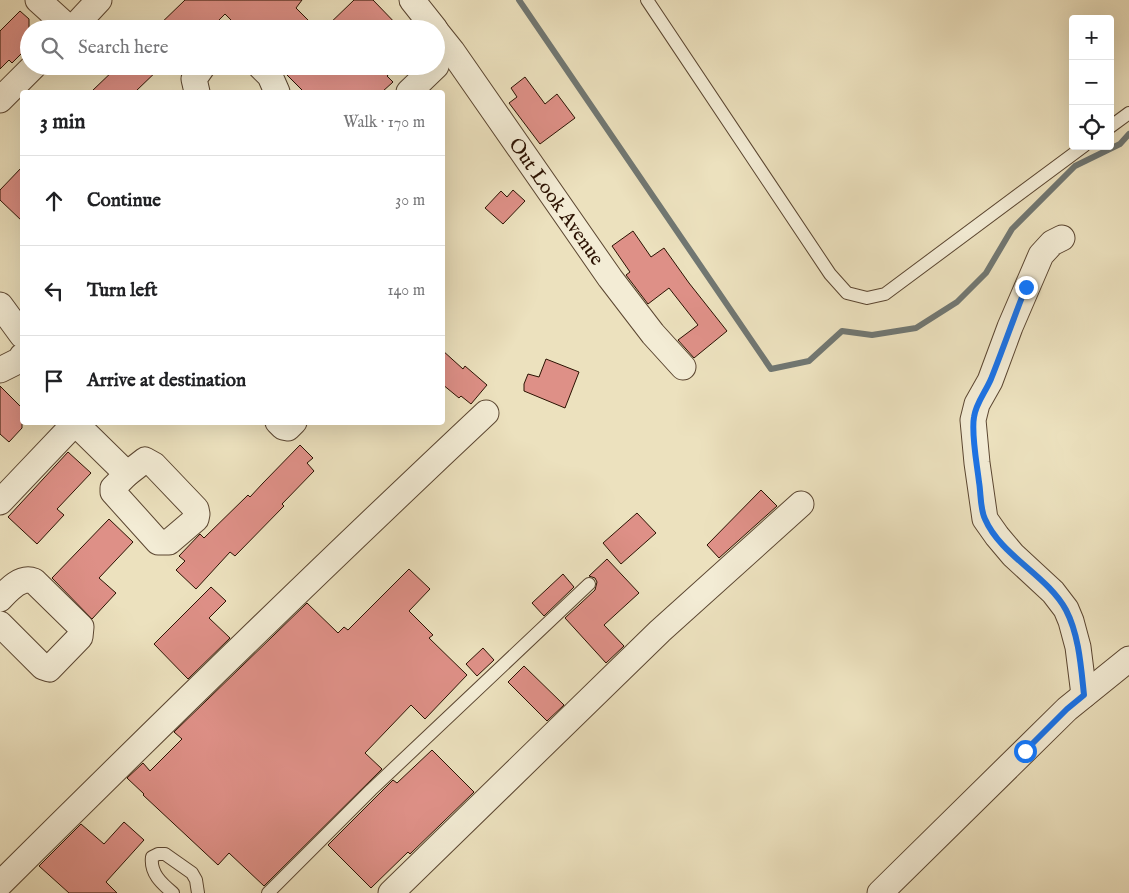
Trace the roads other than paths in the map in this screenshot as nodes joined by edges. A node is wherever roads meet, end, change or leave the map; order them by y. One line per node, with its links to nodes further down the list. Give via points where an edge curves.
1 (38, 0): 5 (street)
2 (99, 0): 6 (street)
3 (412, 0): 7 (street, Out Look Avenue)
4 (647, 0): 19 (lane, via 830,274 847,293 868,298 885,294)
5 (61, 20)
6 (80, 20)
7 (427, 20)
8 (445, 66): 23 (street, Out Look Avenue, via 653,334)
9 (25, 75): 16 (street)
10 (196, 75): 13 (street)
11 (269, 75): 14 (street)
12 (427, 75): 15 (street)
13 (197, 90)
14 (276, 90)
15 (411, 90)
16 (0, 100)
17 (1129, 113): 18 (lane)
18 (1114, 124)
19 (1079, 150)
20 (1062, 238): 36 (street, via 1041,255 973,420 985,519 1013,555 1053,592 1066,609 1078,647)
21 (0, 305): 22 (street)
22 (20, 332)
23 (684, 367)
24 (486, 413): 37 (street, via 197,688)
25 (73, 425): 30 (street)
26 (77, 425): 29 (street)
27 (280, 425): 28 (street, via 288,428)
28 (291, 425)
29 (127, 474)
30 (0, 502)
31 (801, 504): 41 (street, via 660,631)
32 (589, 584): 40 (lane, via 371,790)
33 (2, 594): 34 (street, via 20,581 34,581 80,627 81,632 80,637 49,668 43,668)
34 (0, 624)
35 (1129, 659): 36 (street)
36 (1084, 695): 42 (street)
37 (0, 884)
38 (173, 893): 39 (lane, via 154,873 152,857 158,854 165,854 192,874)
39 (198, 893)
40 (268, 893)
41 (391, 893)
42 (880, 893)

